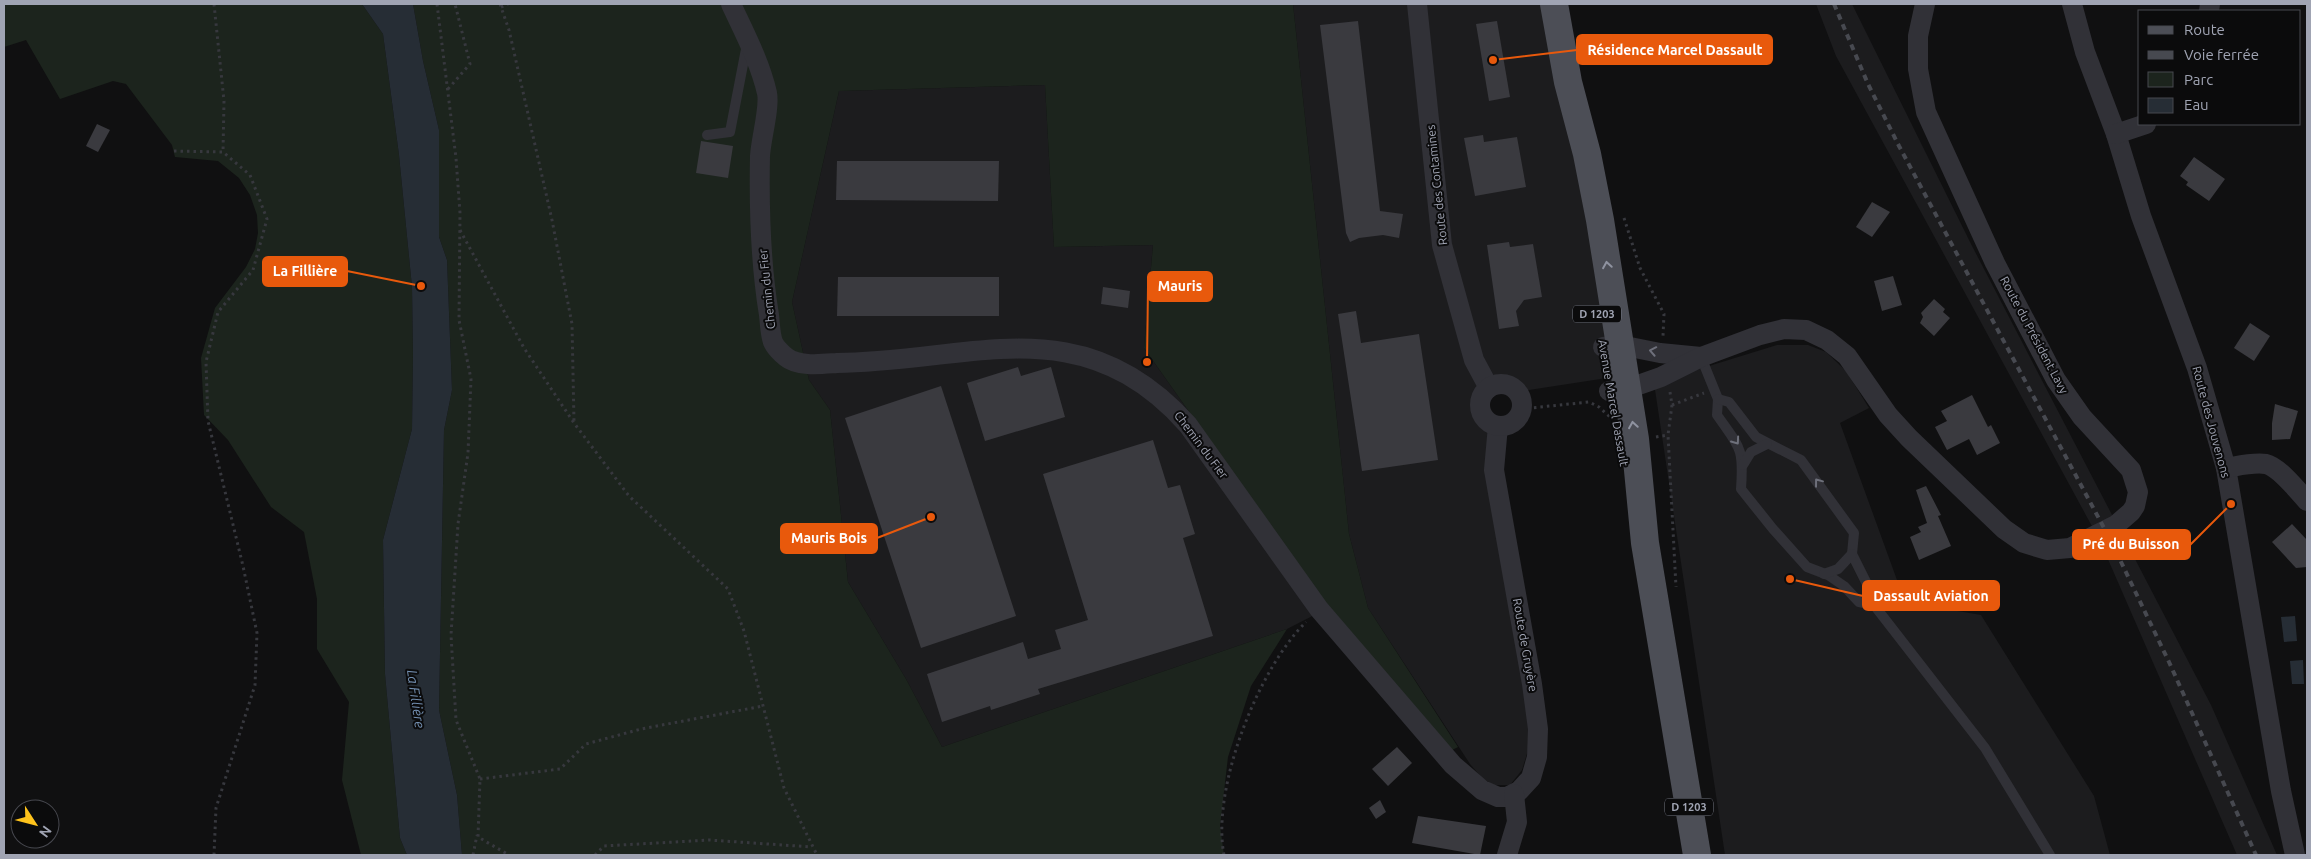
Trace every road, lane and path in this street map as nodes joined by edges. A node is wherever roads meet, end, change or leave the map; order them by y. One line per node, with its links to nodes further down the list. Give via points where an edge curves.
1 (214, 4): 17 (path, via 224,101)
2 (437, 4): 12 (path)
3 (455, 4): 12 (path, via 470,64)
4 (508, 4): 10 (path)
5 (731, 4): 11 (street)
6 (1417, 4): 23 (street, Route des Contamines, via 1442,245 1474,360)
7 (1554, 4): 20 (main road, Avenue Marcel Dassault / D 1203, via 1568,82 1598,210)
8 (1925, 4): 22 (street, Route du Président Lavy, via 1918,44 1918,69 1926,112 1995,263 2056,380 2082,417 2131,470 2137,484 2135,506 2116,525 2070,548 2035,547 2004,529 1908,438 1847,356 1827,340 1806,330 1784,329)
9 (2072, 4): 14 (street, Route des Jouvenons, via 2085,52)
10 (500, 5): 29 (path, via 550,210 572,324)
11 (748, 41): 15 (lane, via 730,132); 39 (street, Chemin du Fier, via 768,94 760,155 765,288 773,344 787,358 808,364 844,363 1034,348 1081,356 1122,372 1162,398 1188,424)
12 (448, 89): 19 (path)
13 (2143, 125): 14 (street)
14 (2116, 134): 33 (street, Route des Jouvenons, via 2141,216 2197,368)
15 (707, 135)
16 (174, 151): 17 (path)
17 (223, 152): 45 (path, via 250,175 267,219 254,270 218,312 206,362 208,421 257,633 255,685 216,808)
18 (1623, 216): 21 (path, via 1640,268 1664,314)
19 (460, 229): 29 (path, via 524,348); 41 (path, via 459,320 471,379 468,453 458,524 451,635 456,720)
20 (1611, 346): 21 (street, Route du Président Lavy, one-way to 20); 24 (main road, Avenue Marcel Dassault / D 1203)
21 (1660, 352): 22 (street, Route du Président Lavy)
22 (1701, 356): 24 (street, Route du Président Lavy, via 1662,377); 25 (lane)
23 (1488, 388): 27 (street, via 1498,385 1512,388 1521,399); 30 (street, via 1480,400 1480,411 1485,420)
24 (1618, 390): 28 (main road, Avenue Marcel Dassault / D 1203); 35 (main road, Avenue Marcel Dassault / D 1203, one-way to 24, via 1636,439)
25 (1716, 394): 26 (path); 31 (lane, via 1729,402 1756,437); 32 (lane, one-way to 32, via 1717,415 1740,448)
26 (1672, 405)
27 (1521, 409): 28 (path, via 1588,402 1599,407); 30 (street, via 1514,422)
28 (1614, 422): 35 (main road, Avenue Marcel Dassault / D 1203)
29 (574, 423): 40 (path, via 629,496 728,589 744,631)
30 (1498, 426): 42 (street, Route de Gruyère, via 1494,470 1538,730 1535,769 1526,786)
31 (1767, 444): 32 (lane, via 1751,452); 36 (lane, one-way to 31, via 1854,533 1801,460)
32 (1743, 466): 37 (lane, via 1741,489 1807,567)
33 (2226, 468): 34 (street, via 2266,464); 54 (street, Route des Jouvenons, via 2279,782)
34 (2307, 501)
35 (1645, 543): 52 (main road, Avenue Marcel Dassault / D 1203)
36 (1852, 554): 37 (lane, via 1838,569); 38 (lane)
37 (1824, 574): 38 (lane, via 1844,586 1859,602)
38 (1874, 604): 53 (lane, via 1985,748)
39 (1319, 609): 42 (street, Chemin du Fier, via 1465,777 1489,794 1507,797); 50 (path, via 1276,657 1251,708 1223,799)
40 (763, 706): 41 (path, via 641,729 586,744 560,769); 44 (path, via 784,788)
41 (480, 779): 43 (path)
42 (1514, 794): 51 (street, via 1517,822)
43 (478, 827): 46 (path); 47 (path, via 478,837)
44 (812, 847): 48 (path, via 709,840 604,846); 49 (path)
45 (214, 855)
46 (473, 855)
47 (509, 855)
48 (595, 855)
49 (817, 855)
50 (1224, 855)
51 (1507, 855)
52 (1697, 855)
53 (2050, 855)
54 (2295, 855)

